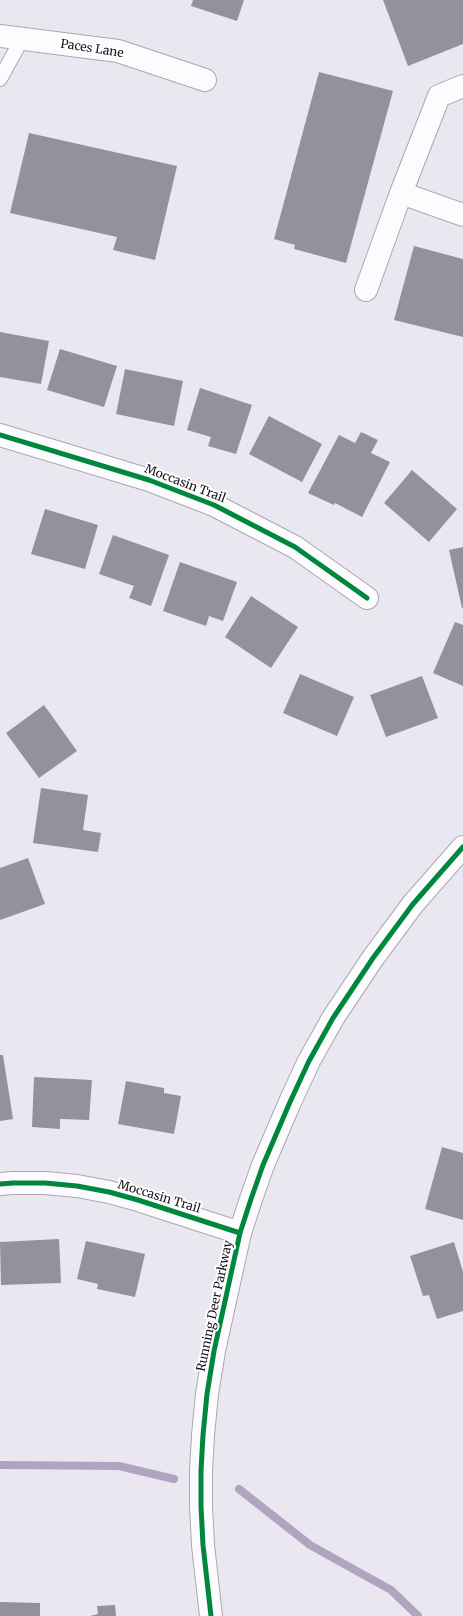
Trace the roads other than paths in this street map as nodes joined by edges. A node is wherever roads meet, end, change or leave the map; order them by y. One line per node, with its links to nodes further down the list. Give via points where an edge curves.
1 (0, 36): 2 (street, Paces Lane)
2 (22, 39): 3 (lane); 4 (street, Paces Lane, via 118,51)
3 (0, 79)
4 (205, 80)
5 (463, 86): 6 (street, via 439,96)
6 (401, 193): 7 (street); 8 (street)
7 (463, 215)
8 (366, 290)
9 (0, 435): 10 (street, Moccasin Trail, via 149,480 214,505 295,547)
10 (367, 598)
11 (463, 847): 13 (street, Running Deer Parkway, via 413,904 373,958 309,1061 263,1165)
12 (0, 1184): 13 (street, Moccasin Trail, via 45,1183 109,1192)
13 (240, 1233): 14 (street, Running Deer Parkway, via 214,1351 207,1394 201,1464 203,1545)
14 (211, 1616)

